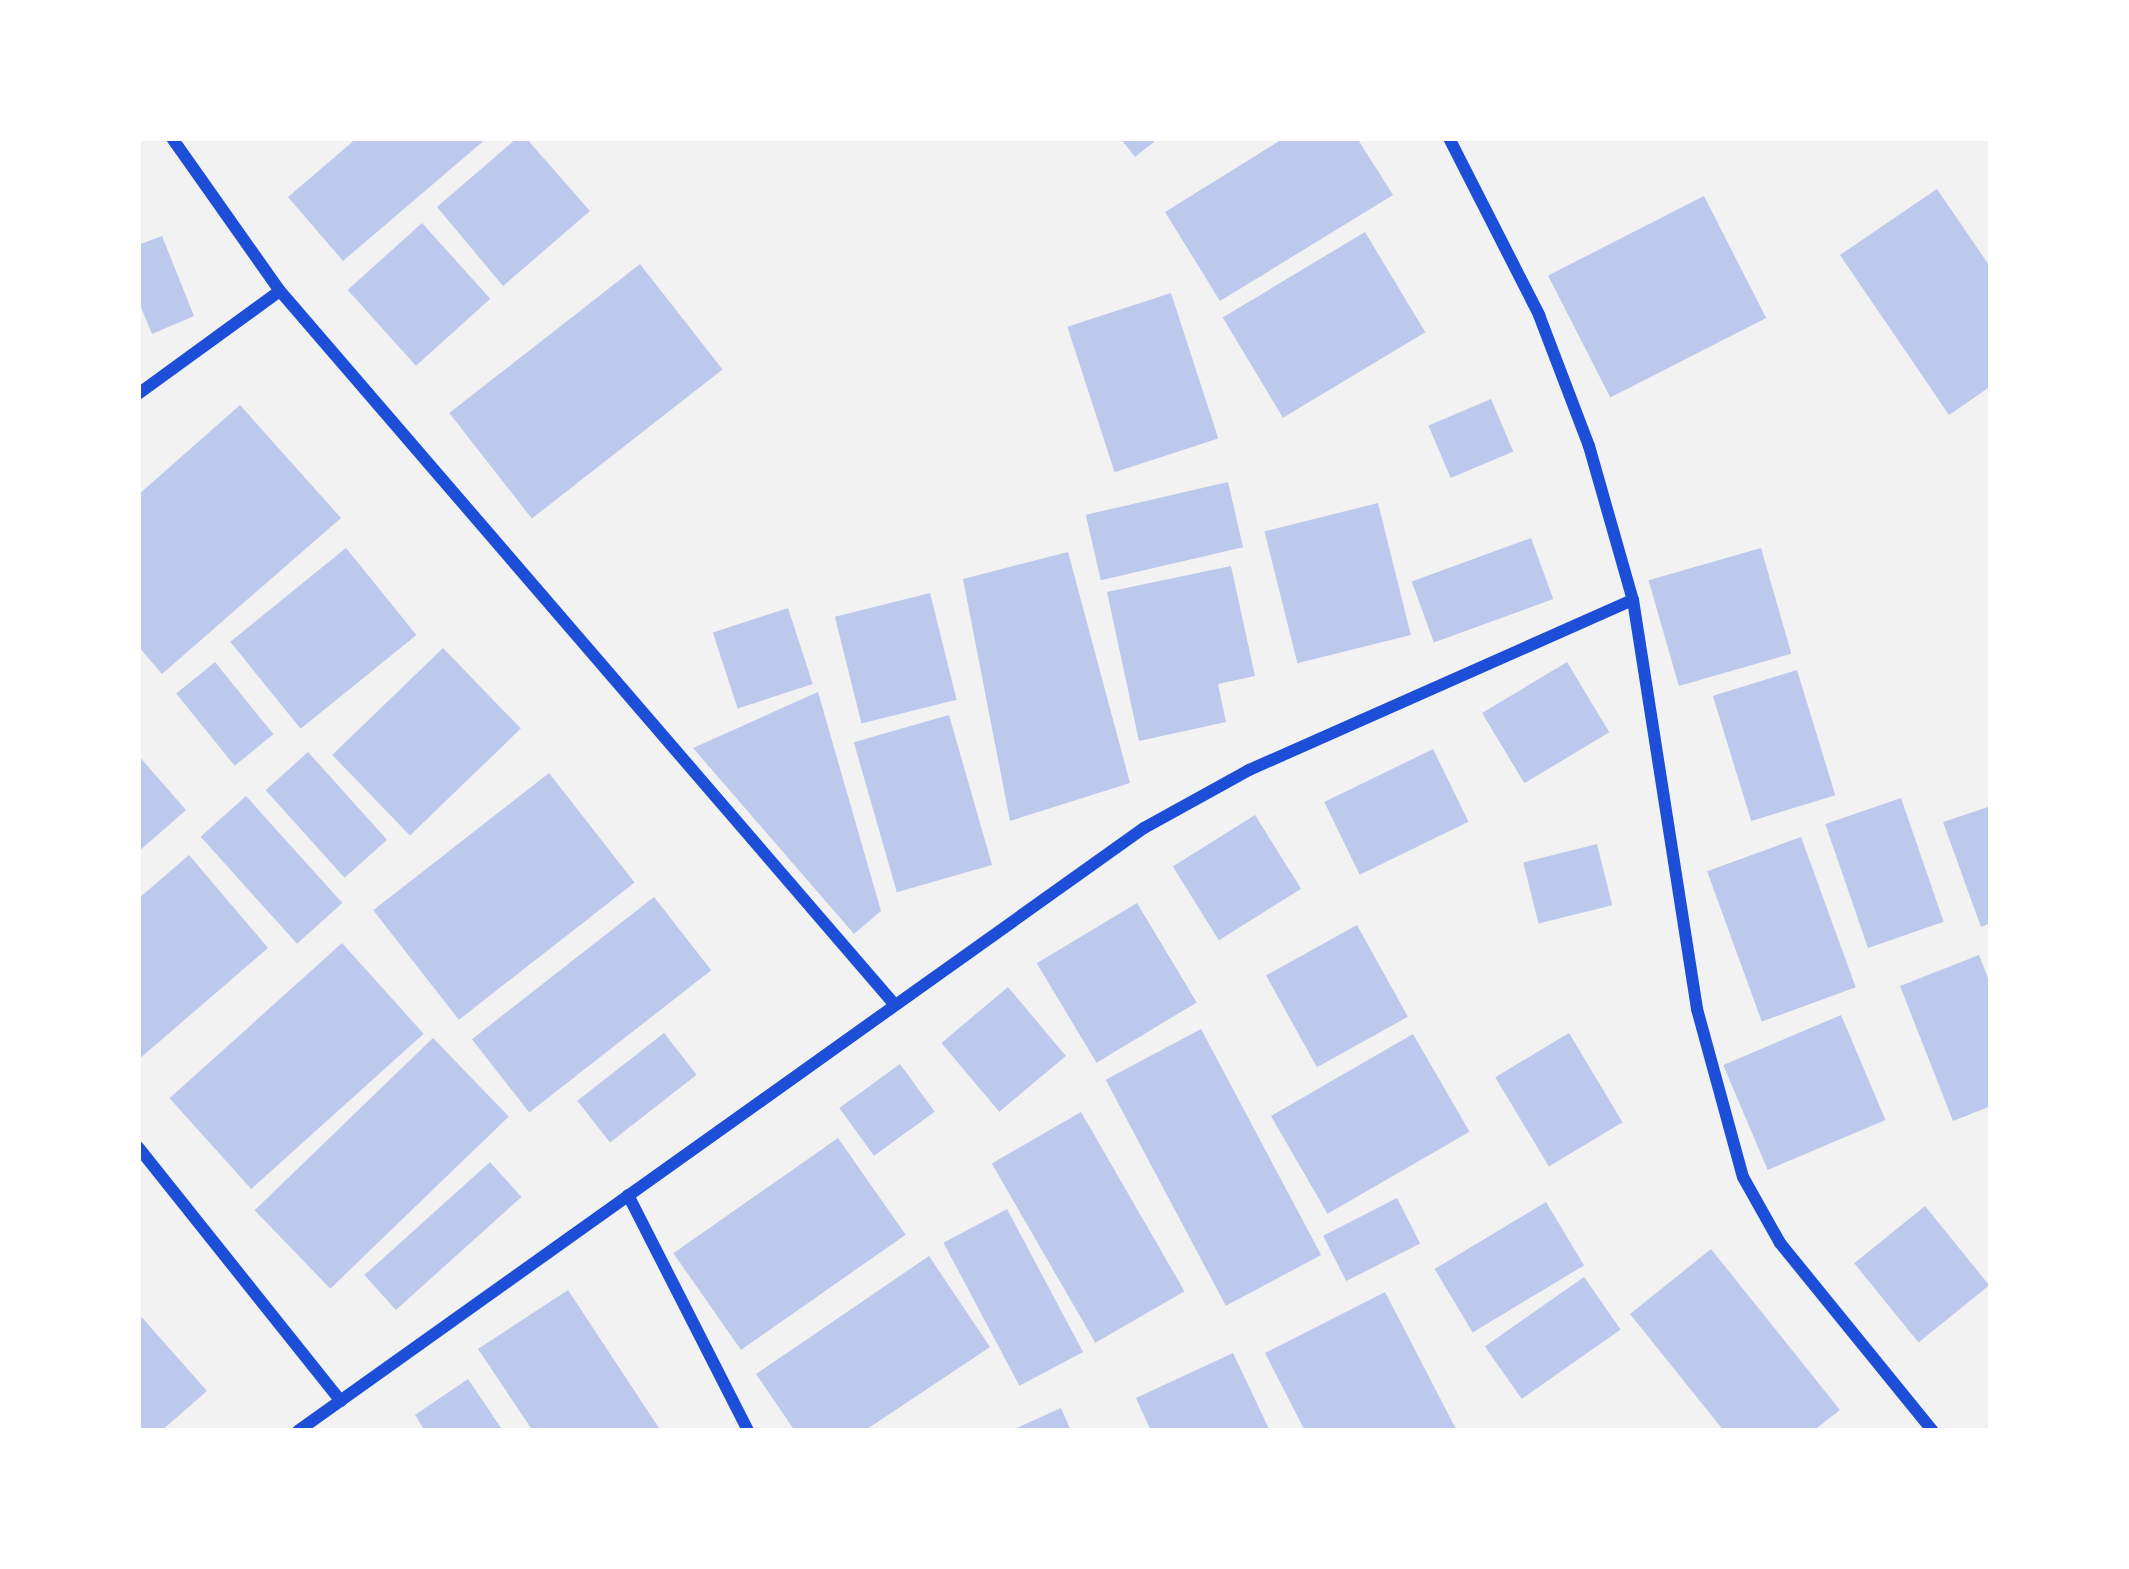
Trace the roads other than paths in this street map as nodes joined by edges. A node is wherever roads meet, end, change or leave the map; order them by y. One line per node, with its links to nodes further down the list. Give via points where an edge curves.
1 (172, 138): 3 (street)
2 (1449, 138): 5 (street, via 1538,315 1589,446)
3 (280, 291): 4 (street); 6 (street)
4 (138, 394)
5 (1633, 600): 6 (street, via 1249,770 1144,827); 12 (street, via 1697,1010 1743,1177 1780,1243)
6 (895, 1004): 8 (street)
7 (138, 1147): 9 (street)
8 (628, 1195): 9 (street); 11 (street)
9 (340, 1401): 10 (street)
10 (298, 1431)
11 (748, 1431)
12 (1933, 1431)

